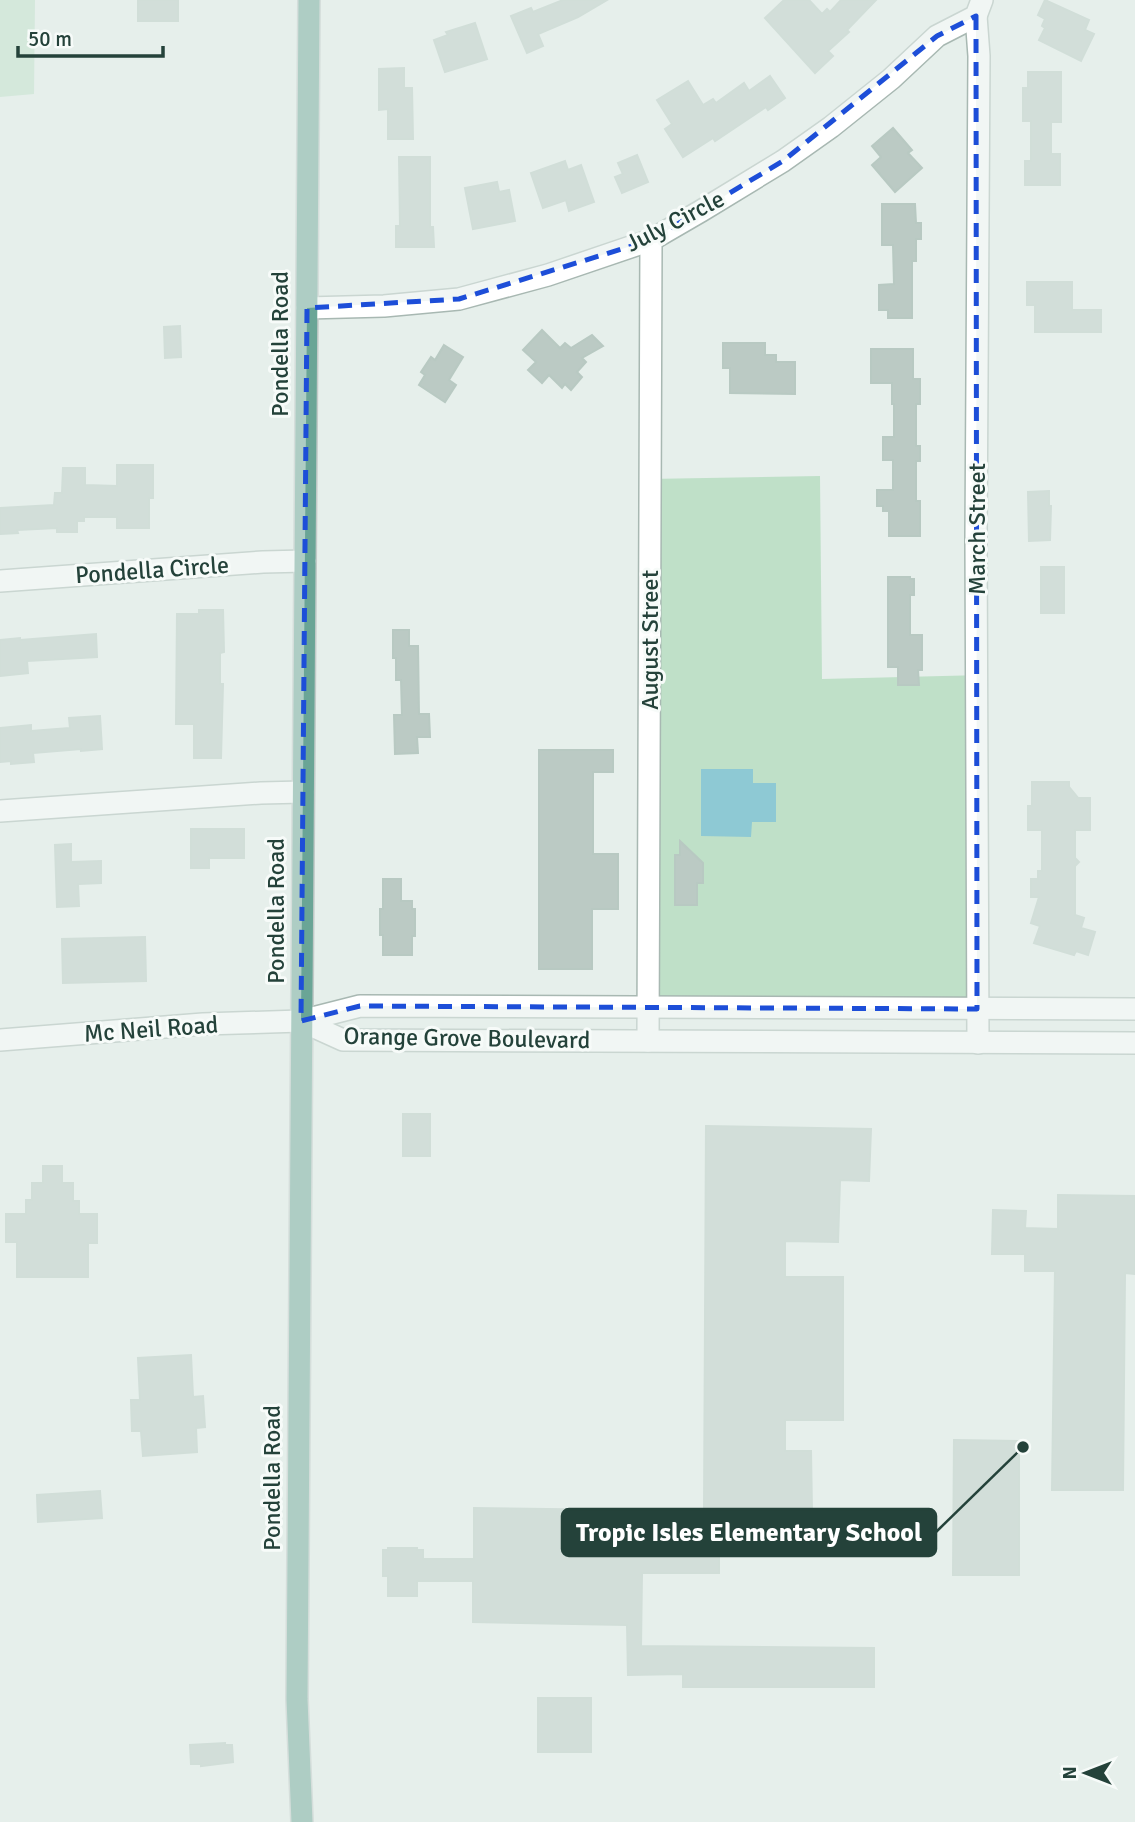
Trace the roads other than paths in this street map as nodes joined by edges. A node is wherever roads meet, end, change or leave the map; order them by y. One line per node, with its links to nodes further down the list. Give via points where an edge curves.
1 (309, 0): 4 (main road, Pondella Road)
2 (979, 8): 3 (street, July Circle, via 937,36 881,87 793,154); 11 (street, March Street)
3 (651, 240): 4 (street, July Circle, via 458,299); 10 (street, August Street)
4 (307, 308): 5 (main road, Pondella Road)
5 (305, 561): 6 (street, Pondella Circle); 7 (main road, Pondella Road)
6 (0, 581)
7 (303, 792): 8 (street); 13 (main road, Pondella Road)
8 (0, 811)
9 (512, 1007): 10 (street, Orange Grove Boulevard); 13 (street, Orange Grove Boulevard, via 360,1006); 15 (street)
10 (648, 1007): 11 (street, Orange Grove Boulevard); 16 (street, August Street)
11 (977, 1009): 12 (street, Orange Grove Boulevard); 17 (street, March Street)
12 (1135, 1009)
13 (301, 1021): 14 (street, Mc Neil Road); 15 (street, Orange Grove Boulevard, via 344,1040); 19 (main road, Pondella Road, via 297,1699)
14 (0, 1040)
15 (512, 1041): 16 (street, Orange Grove Boulevard)
16 (648, 1041): 17 (street, Orange Grove Boulevard)
17 (978, 1043): 18 (street, Orange Grove Boulevard)
18 (1135, 1043)
19 (302, 1822)

